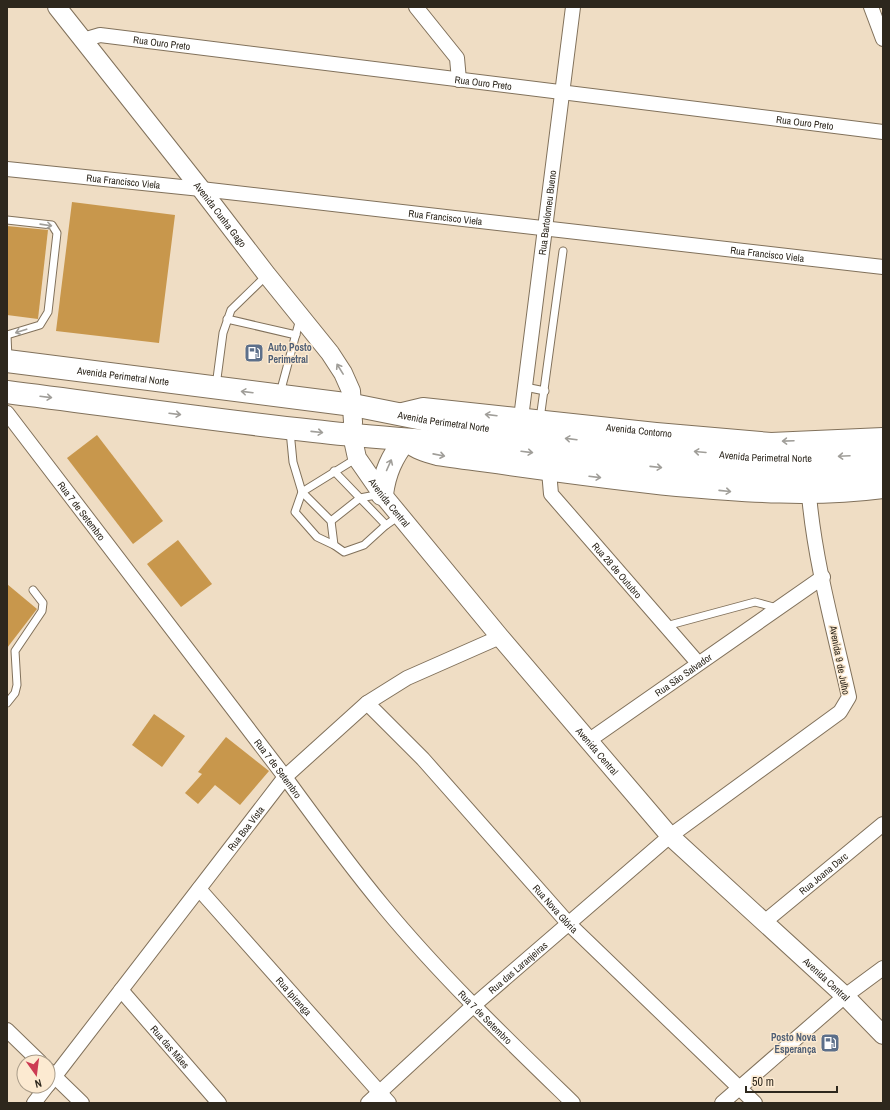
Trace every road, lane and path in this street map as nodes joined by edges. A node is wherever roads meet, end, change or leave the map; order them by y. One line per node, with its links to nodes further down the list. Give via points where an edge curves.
1 (57, 7): 6 (street, Avenida Cunha Gago)
2 (416, 7): 7 (street, via 457,58)
3 (573, 7): 8 (street, Rua Bartolomeu Bueno)
4 (871, 7): 5 (street)
5 (883, 39)
6 (83, 40): 7 (street, Rua Ouro Preto, via 100,35); 11 (street, Avenida Cunha Gago)
7 (459, 80): 8 (street, Rua Ouro Preto)
8 (562, 93): 9 (street, Rua Ouro Preto); 13 (street, Rua Bartolomeu Bueno)
9 (883, 132)
10 (7, 169): 11 (street, Rua Francisco Viela)
11 (201, 189): 13 (street, Rua Francisco Viela); 16 (street, Avenida Cunha Gago)
12 (7, 220): 19 (lane, one-way to 19, via 52,225 56,233 48,312 44,321 40,325)
13 (546, 228): 15 (street, Rua Francisco Viela); 22 (street, Rua Bartolomeu Bueno)
14 (563, 251): 24 (lane)
15 (883, 267)
16 (267, 275): 17 (street, Avenida Cunha Gago); 18 (lane, via 231,310)
17 (300, 316): 20 (lane); 27 (street, Avenida Cunha Gago, one-way to 17, via 351,391 343,373)
18 (227, 320): 20 (lane); 23 (lane)
19 (7, 335): 21 (lane)
20 (296, 335): 26 (lane)
21 (7, 361): 23 (highway, Avenida Perimetral Norte)
22 (525, 387): 24 (lane); 30 (street, Rua Bartolomeu Bueno)
23 (216, 388): 26 (highway, Avenida Perimetral Norte, one-way to 23)
24 (545, 391): 31 (lane)
25 (7, 392): 32 (highway, Avenida Perimetral Norte, one-way to 32)
26 (279, 396): 27 (highway, Avenida Perimetral Norte)
27 (352, 405): 28 (highway, Avenida Perimetral Norte); 33 (street, Avenida Cunha Gago)
28 (396, 413): 30 (street, Avenida Contorno, one-way to 28, via 423,407); 36 (highway, Avenida Perimetral Norte, one-way to 28, via 806,458 729,455 510,431)
29 (7, 414): 58 (street, Rua 7 de Setembro)
30 (521, 418): 31 (street, Avenida Contorno)
31 (540, 420): 34 (street, Avenida Contorno, one-way to 31, via 771,442)
32 (290, 429): 33 (highway, Avenida Perimetral Norte, one-way to 33); 42 (lane, via 293,462)
33 (352, 435): 35 (highway, Avenida Perimetral Norte); 37 (street, Avenida Central)
34 (883, 437)
35 (404, 440): 39 (street, one-way to 39, via 418,451 437,456); 40 (highway, Avenida Perimetral Norte, one-way to 40, via 424,440 708,473 781,476); 43 (highway, one-way to 35, via 385,474)
36 (883, 453)
37 (357, 458): 38 (lane); 43 (street, Avenida Central)
38 (334, 471): 42 (lane); 45 (lane)
39 (549, 471): 44 (street, one-way to 44, via 732,492); 52 (street, Rua 28 de Outubro, via 551,494)
40 (883, 471)
41 (883, 489): 44 (street)
42 (302, 492): 47 (lane); 48 (lane, via 296,512 317,537)
43 (382, 494): 45 (lane); 46 (street, Avenida Central)
44 (810, 495): 49 (street, Avenida 9 de Julho, via 811,519)
45 (360, 498): 46 (lane); 47 (lane)
46 (392, 520): 48 (lane, via 364,545 344,552); 53 (street, Avenida Central)
47 (331, 521): 48 (lane)
48 (334, 545)
49 (822, 577): 51 (street, Rua São Salvador); 60 (street, Avenida 9 de Julho, via 849,697 840,712)
50 (33, 590): 55 (lane, via 43,603 42,612 15,651 17,685 15,693)
51 (777, 608): 52 (lane, via 755,602); 54 (street, Rua São Salvador)
52 (666, 626): 54 (street, Rua 28 de Outubro)
53 (500, 637): 56 (street, Rua Boa Vista, via 407,678); 57 (street, Avenida Central)
54 (698, 663): 57 (street, Rua São Salvador)
55 (7, 702)
56 (367, 703): 58 (street, Rua Boa Vista); 62 (street, Rua Nova Glória, via 423,759)
57 (588, 741): 60 (street, Avenida Central)
58 (285, 777): 61 (street, Rua Boa Vista); 67 (street, Rua 7 de Setembro, via 328,837 385,908)
59 (883, 824): 63 (street, Rua Joana Darc)
60 (670, 836): 62 (street, Rua das Laranjeiras); 63 (street, Avenida Central)
61 (199, 889): 65 (street, Rua Boa Vista); 74 (street, Rua Ipiranga)
62 (568, 923): 67 (street, Rua das Laranjeiras); 73 (street, Rua Nova Glória)
63 (763, 923): 66 (street, Avenida Central)
64 (883, 968): 66 (street)
65 (121, 990): 71 (street, Rua Boa Vista); 78 (street, Rua das Mães)
66 (845, 996): 69 (street, Avenida Central); 73 (street)
67 (473, 1006): 74 (street, Rua das Laranjeiras); 81 (street, Rua 7 de Setembro)
68 (7, 1030): 70 (street)
69 (883, 1035)
70 (32, 1054)
71 (56, 1070)
72 (56, 1084): 77 (street)
73 (739, 1088): 82 (street); 83 (street, Rua Nova Glória)
74 (378, 1092): 79 (street, Rua das Laranjeiras); 80 (street, Rua Ipiranga)
75 (40, 1094): 76 (street, Rua Boa Vista)
76 (34, 1103)
77 (82, 1103)
78 (219, 1103)
79 (368, 1103)
80 (389, 1103)
81 (573, 1103)
82 (722, 1103)
83 (755, 1103)

